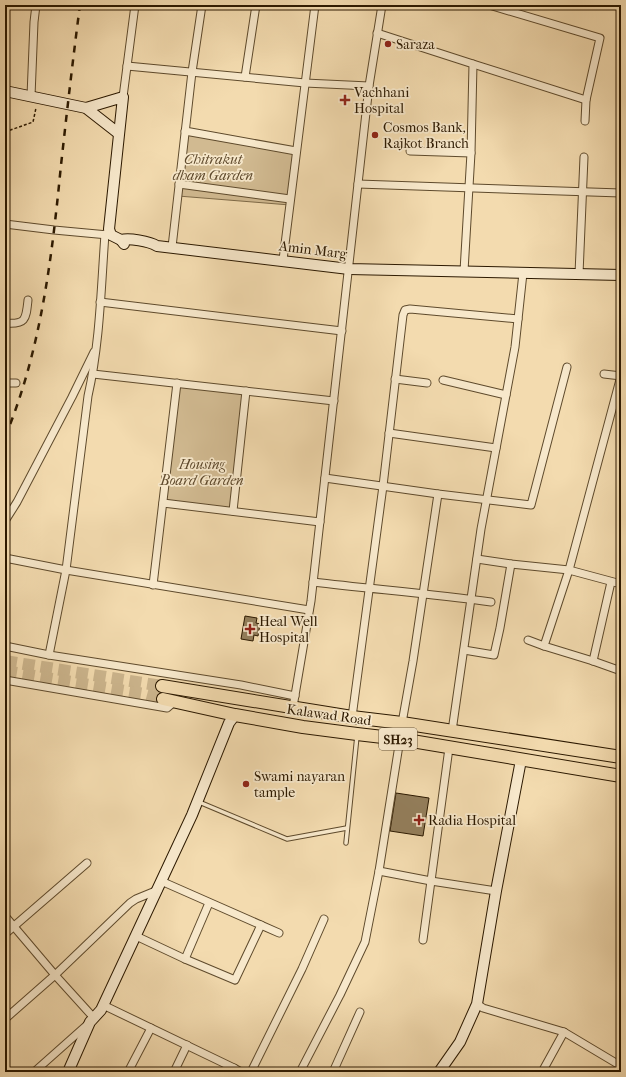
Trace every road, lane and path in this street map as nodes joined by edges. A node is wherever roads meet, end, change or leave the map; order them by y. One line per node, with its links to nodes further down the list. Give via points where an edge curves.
1 (36, 5): 16 (street)
2 (135, 5): 10 (street)
3 (202, 5): 11 (street)
4 (256, 5): 12 (street)
5 (315, 5): 13 (street)
6 (382, 5): 8 (street)
7 (492, 5): 18 (street, via 600,38)
8 (377, 33): 9 (street); 14 (street)
9 (473, 64): 18 (street); 26 (street)
10 (127, 66): 11 (street); 17 (street)
11 (192, 72): 12 (street); 21 (street)
12 (245, 77): 13 (street)
13 (305, 82): 14 (street); 24 (street)
14 (369, 86): 29 (street)
15 (5, 90): 16 (main road)
16 (35, 97): 19 (main road); 22 (path, via 33,122)
17 (123, 97): 19 (main road); 23 (main road)
18 (586, 100): 20 (street)
19 (86, 108): 23 (main road)
20 (585, 121)
21 (185, 131): 24 (street); 28 (street)
22 (5, 132)
23 (118, 133): 35 (main road)
24 (296, 151): 33 (street)
25 (410, 151): 26 (street)
26 (471, 153): 30 (street)
27 (584, 157): 31 (street)
28 (179, 184): 33 (street); 36 (street)
29 (358, 184): 30 (street); 38 (street)
30 (469, 188): 31 (street); 39 (street)
31 (582, 192): 32 (street); 41 (street)
32 (621, 193)
33 (290, 199): 37 (street)
34 (5, 224): 35 (street)
35 (108, 235): 36 (main road, Amin Marg, via 125,244 153,248); 44 (street)
36 (172, 247): 37 (main road, Amin Marg)
37 (283, 260): 38 (main road, Amin Marg)
38 (349, 269): 39 (main road, Amin Marg); 47 (street)
39 (464, 271): 40 (main road, Amin Marg)
40 (523, 273): 41 (main road, Amin Marg); 45 (street)
41 (579, 274): 42 (main road, Amin Marg)
42 (621, 275)
43 (28, 300): 46 (street, via 25,318 15,324)
44 (100, 302): 47 (street); 48 (street)
45 (518, 319): 53 (street, via 405,310 402,315); 60 (street)
46 (5, 323)
47 (342, 331): 61 (street)
48 (97, 347): 50 (street); 70 (street)
49 (567, 367): 67 (street, via 531,505)
50 (93, 374): 57 (street); 75 (street)
51 (604, 374): 52 (street)
52 (621, 376): 76 (street)
53 (395, 379): 58 (street); 62 (street)
54 (443, 380): 60 (street)
55 (5, 383): 56 (street)
56 (16, 383)
57 (177, 383): 59 (street); 68 (street)
58 (427, 383)
59 (246, 391): 61 (street); 69 (street)
60 (506, 395): 63 (street)
61 (334, 401): 64 (street)
62 (389, 433): 63 (street); 65 (street)
63 (496, 448): 67 (street)
64 (325, 478): 65 (street); 71 (street)
65 (383, 486): 66 (street); 81 (street)
66 (438, 494): 67 (street); 82 (street)
67 (487, 500): 73 (street)
68 (163, 503): 69 (street); 80 (street)
69 (233, 511): 71 (street)
70 (5, 521)
71 (320, 522): 77 (street)
72 (5, 558): 75 (street)
73 (477, 559): 74 (street); 83 (street)
74 (511, 564): 76 (street); 89 (street, via 494,655)
75 (66, 570): 80 (street); 90 (street)
76 (569, 570): 78 (street); 88 (street)
77 (313, 582): 81 (street); 85 (street)
78 (611, 582): 79 (street); 91 (street)
79 (621, 584)
80 (153, 585): 85 (street)
81 (369, 589): 82 (street); 99 (street)
82 (423, 594): 83 (street); 100 (street)
83 (471, 599): 84 (street); 89 (street)
84 (491, 602)
85 (309, 610): 97 (street)
86 (528, 640): 88 (street)
87 (5, 646): 90 (street)
88 (544, 646): 91 (street)
89 (464, 650): 101 (street)
90 (50, 655): 97 (street, via 241,685)
91 (593, 661): 92 (street)
92 (621, 671)
93 (5, 680): 96 (street, via 167,708)
94 (162, 686): 97 (main road, SH23)
95 (163, 699): 96 (main road, SH23)
96 (175, 701): 98 (main road, Kalawad Road / SH23)
97 (294, 701): 99 (main road, Kalawad Road / SH23)
98 (235, 715): 102 (main road, Kalawad Road / SH23); 108 (main road, via 229,723)
99 (352, 717): 100 (main road, Kalawad Road / SH23)
100 (402, 723): 101 (main road, Kalawad Road / SH23)
101 (452, 731): 105 (main road, Kalawad Road / SH23)
102 (357, 734): 103 (main road, Kalawad Road / SH23); 109 (lane)
103 (400, 739): 104 (main road, Kalawad Road / SH23); 112 (street)
104 (449, 748): 106 (main road, Kalawad Road / SH23); 113 (street)
105 (621, 757)
106 (521, 760): 107 (main road, Kalawad Road / SH23); 115 (main road)
107 (621, 776)
108 (198, 801): 109 (lane, via 287,839); 114 (main road)
109 (347, 828): 110 (lane)
110 (346, 843)
111 (87, 863): 120 (street)
112 (379, 871): 113 (street); 143 (street, via 365,942)
113 (431, 882): 115 (street); 124 (street)
114 (160, 886): 116 (street); 123 (main road); 126 (street, via 130,903)
115 (496, 891): 127 (main road)
116 (210, 902): 119 (street); 125 (street)
117 (5, 916): 120 (street)
118 (324, 918): 142 (street)
119 (261, 925): 121 (street); 125 (street, via 235,980)
120 (14, 926): 122 (street); 126 (street)
121 (279, 933)
122 (5, 934)
123 (136, 936): 125 (street); 128 (main road)
124 (423, 940)
125 (185, 959)
126 (54, 974): 130 (street); 131 (street)
127 (477, 1004): 133 (street); 145 (main road, via 460,1042)
128 (103, 1005): 131 (main road); 132 (street)
129 (360, 1012): 144 (street)
130 (5, 1020)
131 (92, 1020): 137 (street); 138 (main road)
132 (151, 1028): 134 (street); 139 (street)
133 (564, 1032): 135 (street); 146 (street)
134 (187, 1045): 136 (street); 140 (street)
135 (621, 1066)
136 (233, 1070): 141 (street)
137 (34, 1072)
138 (68, 1072)
139 (128, 1072)
140 (174, 1072)
141 (241, 1072)
142 (251, 1072)
143 (300, 1072)
144 (333, 1072)
145 (440, 1072)
146 (542, 1072)

